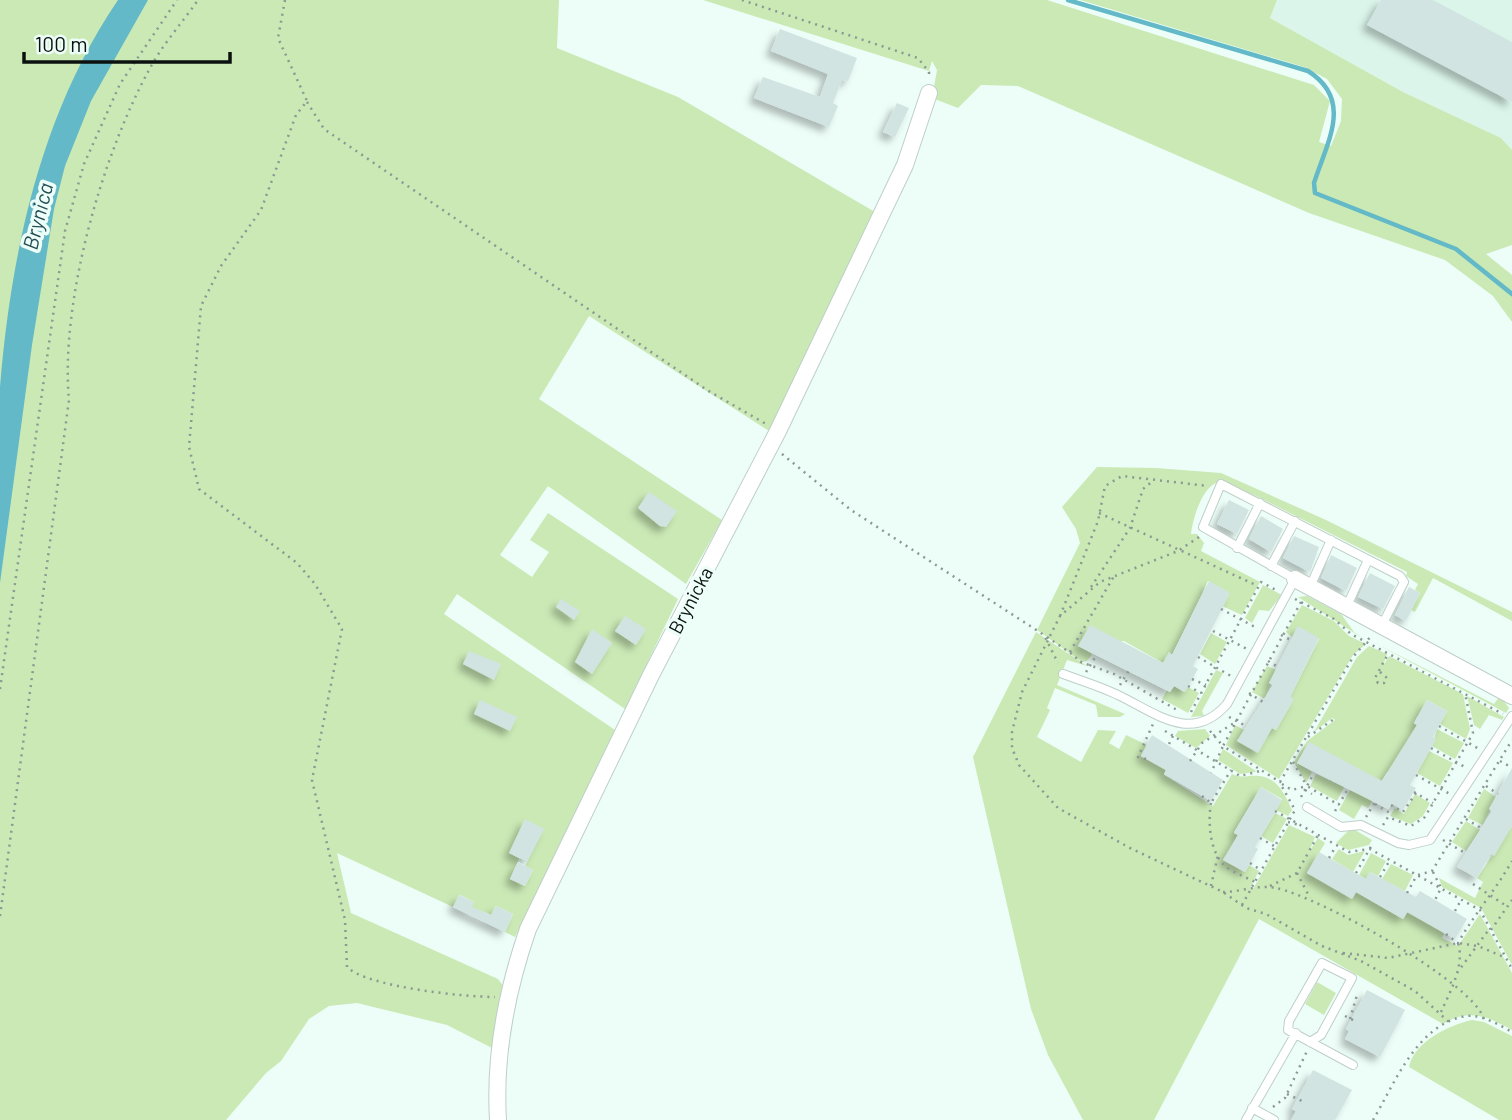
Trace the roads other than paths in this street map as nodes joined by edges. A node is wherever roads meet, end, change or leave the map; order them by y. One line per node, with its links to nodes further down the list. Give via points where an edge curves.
1 (929, 93): 19 (street, Brynicka, via 905,165 775,438 651,676 528,929 499,1050)
2 (1260, 503): 3 (lane); 5 (lane); 5 (lane, via 1221,484 1218,488 1205,517 1205,529)
3 (1294, 521): 4 (lane); 7 (lane)
4 (1331, 540): 6 (lane); 8 (lane)
5 (1237, 548): 7 (lane)
6 (1368, 559): 9 (lane); 10 (lane, via 1404,582)
7 (1271, 566): 8 (lane)
8 (1301, 593): 9 (street); 11 (lane, via 1288,596 1227,704 1203,723 1171,721)
9 (1346, 608): 10 (street)
10 (1381, 627): 12 (street)
11 (1063, 674)
12 (1512, 696)
13 (1512, 717): 14 (lane, via 1430,840 1409,845 1361,825 1341,827)
14 (1307, 807)
15 (1296, 1033): 16 (lane); 16 (lane, via 1288,1030 1289,1021 1322,963 1352,978 1321,1035); 18 (lane)
16 (1310, 1042): 17 (lane)
17 (1353, 1065)
18 (1255, 1105): 20 (lane); 21 (lane)
19 (498, 1120)
20 (1246, 1120)
21 (1273, 1120)

